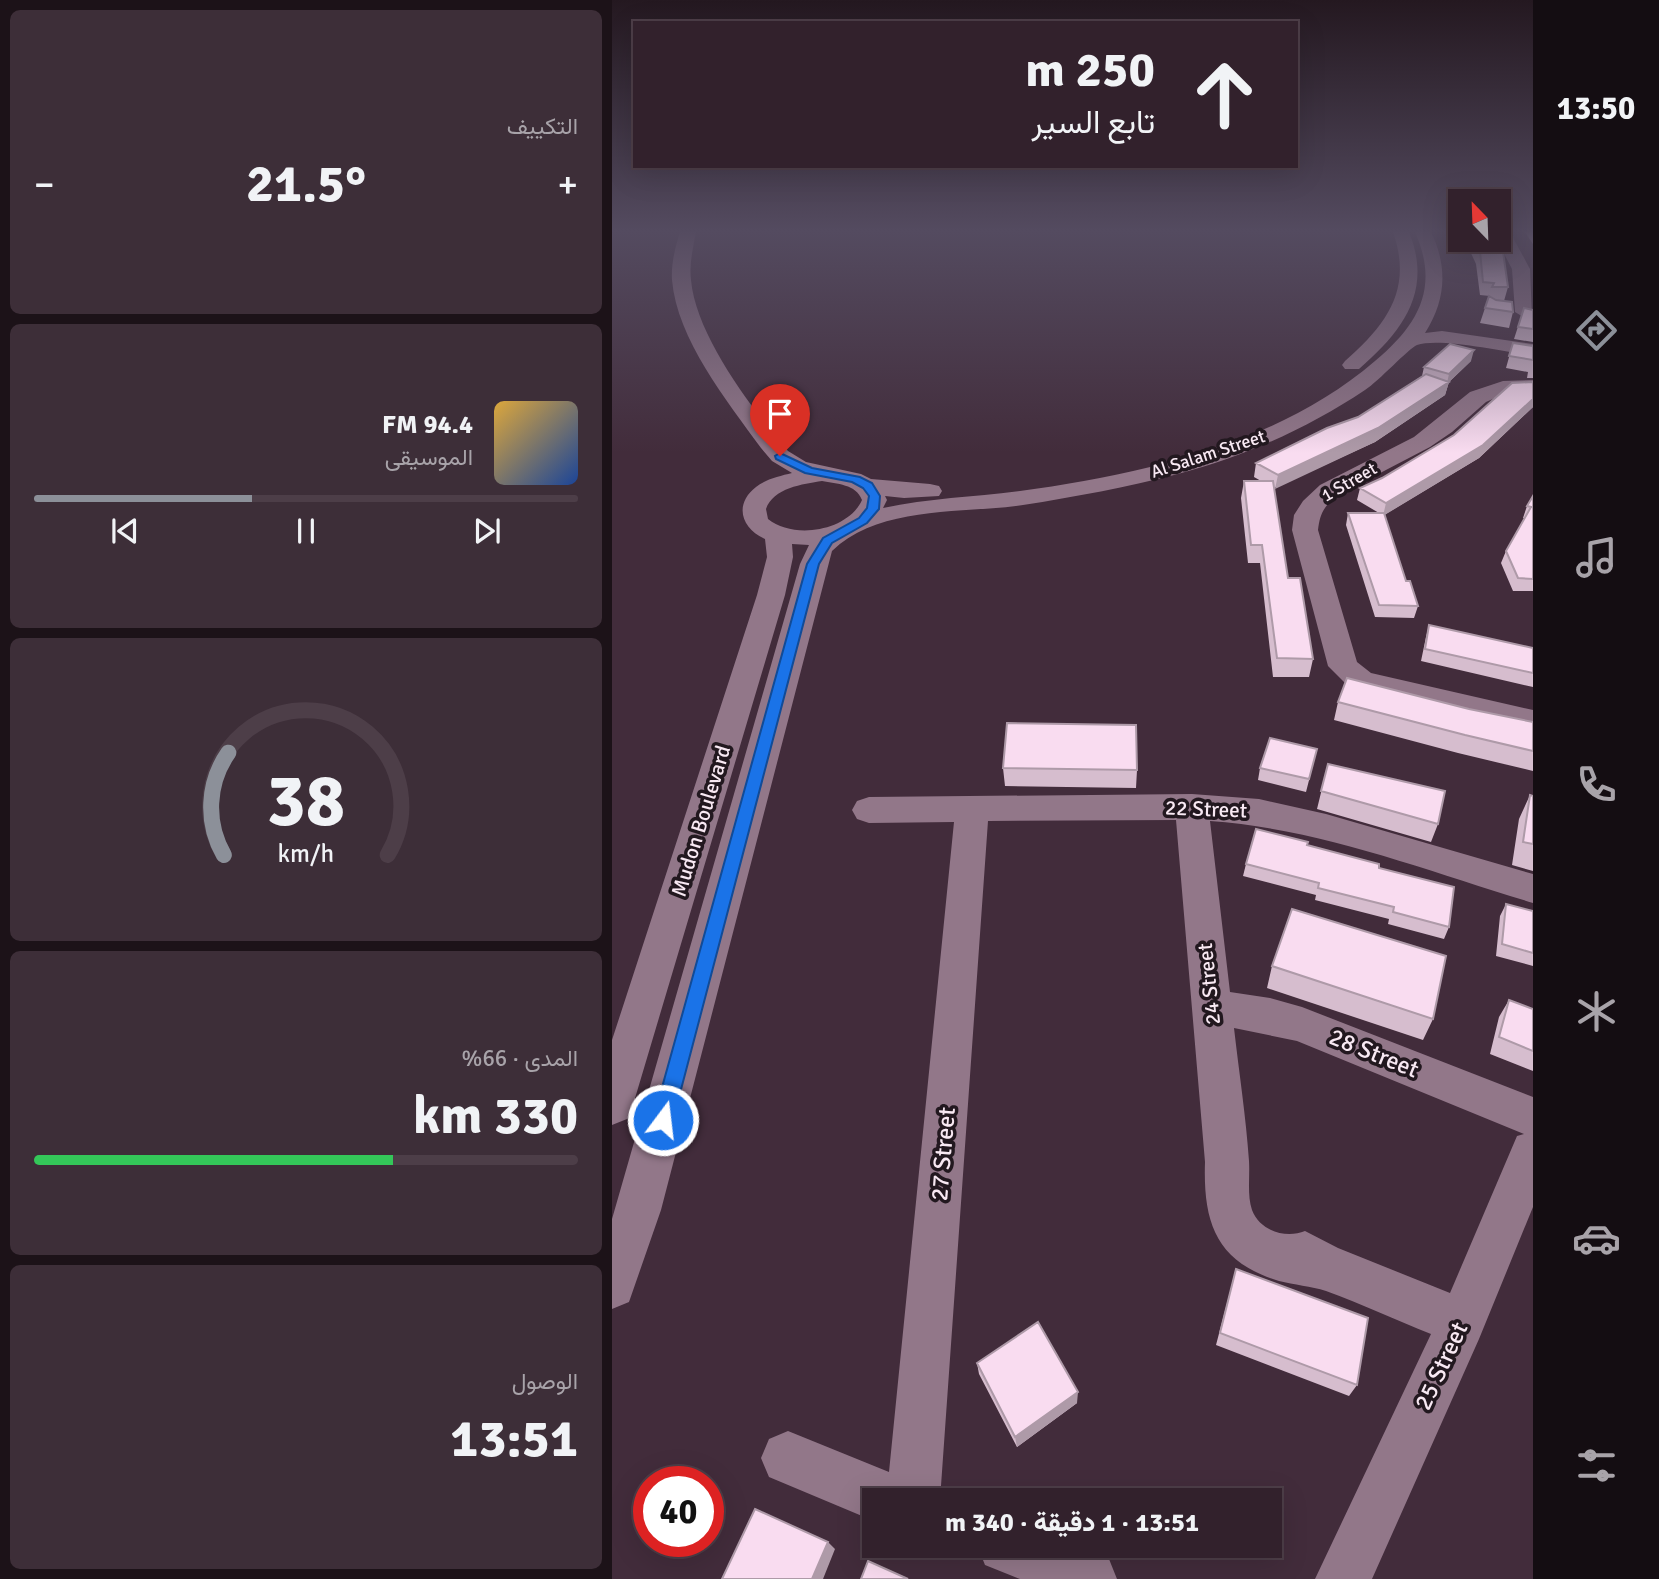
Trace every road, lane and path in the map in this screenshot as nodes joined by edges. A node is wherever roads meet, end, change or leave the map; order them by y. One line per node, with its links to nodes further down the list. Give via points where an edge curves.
1 (670, 306): 12 (street, via 677,334 696,370)
2 (686, 306): 11 (street, via 703,348 780,456)
3 (1403, 306): 13 (street, Al Salam Street, via 1363,357 1342,373 1288,405 1189,444 1065,474 933,491)
4 (1429, 306): 7 (street, Al Salam Street)
5 (1503, 309): 6 (street)
6 (1529, 313)
7 (1425, 318): 8 (street, Al Salam Street); 9 (street, via 1446,330)
8 (1411, 340): 9 (street, via 1442,337); 14 (street, Al Salam Street, via 1339,399 1220,452 1073,490 904,510)
9 (1531, 347)
10 (1531, 386): 16 (street, 1 Street, via 1503,387 1478,397 1422,442 1328,490 1315,501 1305,530 1343,666 1350,674 1361,681)
11 (822, 474): 12 (street); 13 (street, Al Salam Street, via 840,475)
12 (766, 475): 15 (street, via 754,509 764,528)
13 (868, 486): 14 (street, via 874,496 873,509)
14 (849, 527): 15 (street, Al Salam Street, via 796,538); 25 (street, Mudon Boulevard, via 820,548 813,564 638,1210)
15 (778, 535): 22 (street, Mudon Boulevard, via 780,556 771,595)
16 (1532, 721)
17 (1192, 807): 18 (street, 22 Street); 20 (street, 22 Street, via 1293,818); 21 (street, 24 Street)
18 (972, 808): 19 (street, 22 Street); 29 (street, 27 Street)
19 (869, 810)
20 (1532, 889)
21 (1211, 1007): 23 (street, 28 Street, via 1302,1025); 26 (street, 24 Street, via 1227,1162 1226,1208 1235,1228 1251,1245 1271,1255 1322,1266)
22 (612, 1105)
23 (1532, 1117)
24 (1532, 1151): 26 (street, 25 Street)
25 (612, 1285)
26 (1462, 1322): 32 (street, 25 Street)
27 (788, 1458): 28 (street)
28 (862, 1488)
29 (914, 1488)
30 (1037, 1558): 31 (street)
31 (1089, 1579)
32 (1343, 1579)

